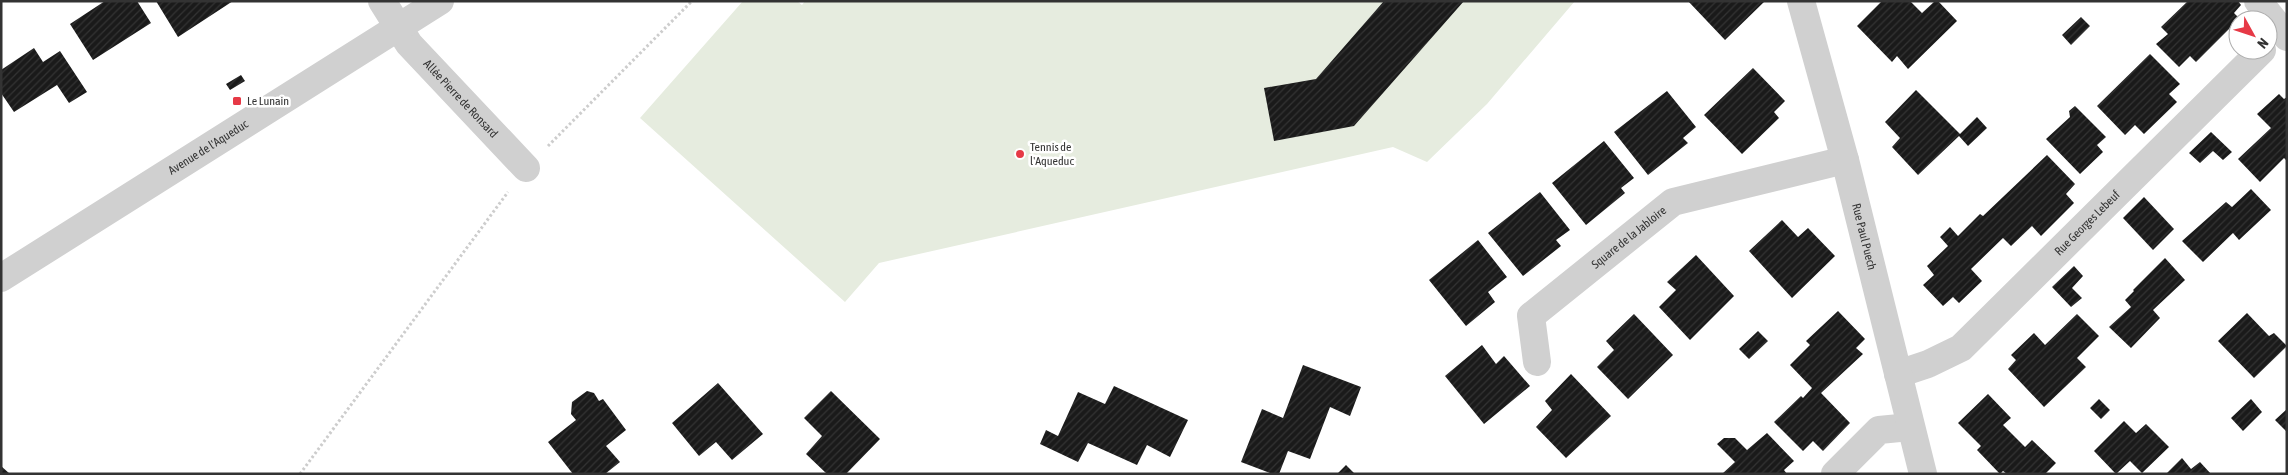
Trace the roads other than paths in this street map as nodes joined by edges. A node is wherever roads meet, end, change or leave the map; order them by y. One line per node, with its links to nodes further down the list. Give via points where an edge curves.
1 (382, 1): 5 (street, Allée Pierre de Ronsard)
2 (440, 1): 5 (street, Avenue de l'Aqueduc)
3 (1801, 1): 8 (street, Rue Paul Puech)
4 (2258, 1): 6 (street)
5 (397, 28): 9 (street, Allée Pierre de Ronsard); 10 (street, Avenue de l'Aqueduc)
6 (2281, 35)
7 (2252, 60): 12 (street, Rue Georges Lebeuf, via 1961,348)
8 (1845, 160): 11 (street, Square de la Jabloire, via 1673,202 1531,316); 12 (street, Rue Paul Puech)
9 (526, 168)
10 (1, 278)
11 (1537, 362)
12 (1898, 374): 13 (street, Rue Paul Puech)
13 (1910, 427): 14 (street, via 1879,430); 15 (street, Rue Paul Puech)
14 (1835, 474)
15 (1923, 474)

